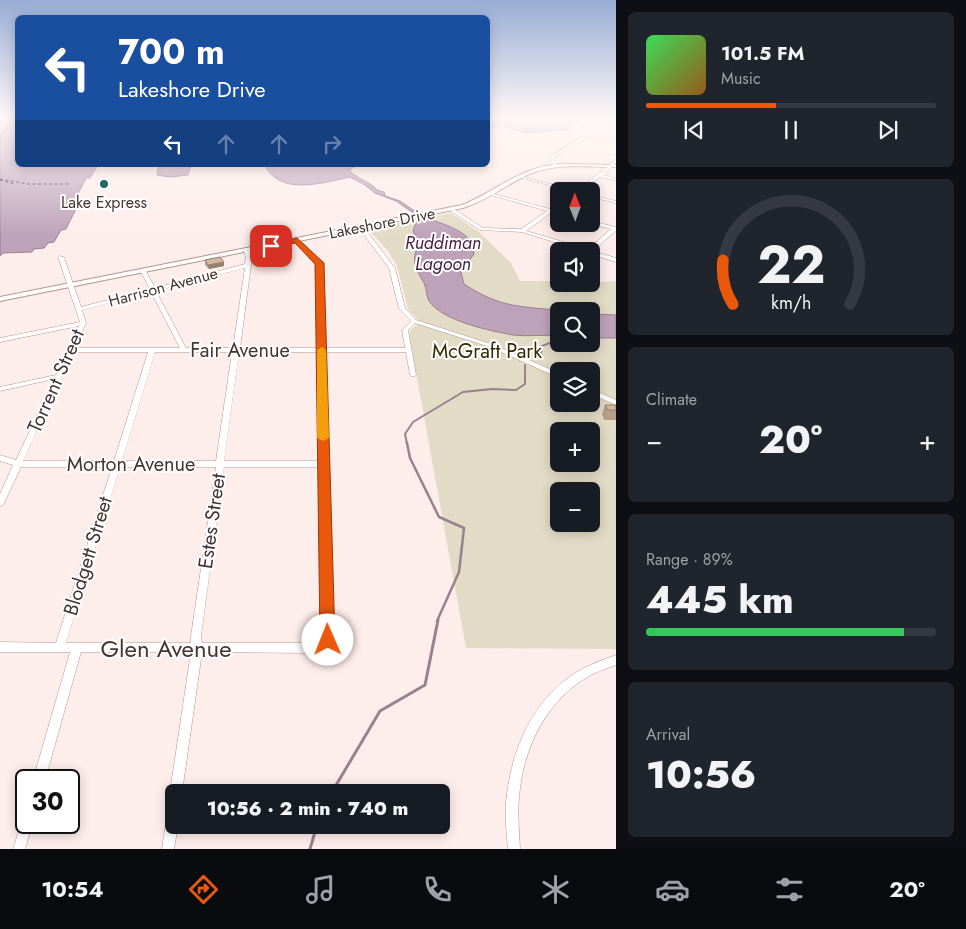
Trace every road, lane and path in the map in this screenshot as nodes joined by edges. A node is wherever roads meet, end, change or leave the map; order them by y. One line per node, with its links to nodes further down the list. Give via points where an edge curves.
1 (552, 158): 3 (street)
2 (616, 161): 4 (street)
3 (555, 166): 4 (main road, Lakeshore Drive); 6 (main road, Lakeshore Drive)
4 (614, 166): 5 (street)
5 (600, 176): 7 (street); 8 (street)
6 (521, 177): 9 (street); 10 (main road, Lakeshore Drive)
7 (616, 180)
8 (590, 182)
9 (550, 184)
10 (492, 194): 13 (main road, Lakeshore Drive); 14 (street)
11 (600, 198): 12 (street)
12 (616, 202)
13 (450, 209): 17 (main road, Lakeshore Drive); 19 (street, via 478,228)
14 (550, 210)
15 (550, 211): 19 (street)
16 (600, 225): 18 (street)
17 (360, 226): 20 (main road, Lakeshore Drive); 33 (street, via 392,268 402,309)
18 (616, 229): 22 (street)
19 (522, 231): 21 (street)
20 (297, 240): 23 (main road, Lakeshore Drive); 40 (street, via 319,263)
21 (558, 242)
22 (600, 243)
23 (247, 251): 27 (street, Estes Street); 28 (main road, Lakeshore Drive)
24 (600, 255): 26 (street)
25 (61, 257): 29 (street, Torrent Street)
26 (616, 260)
27 (248, 265): 30 (street, Harrison Avenue); 39 (street, Estes Street)
28 (144, 272): 29 (main road, Lakeshore Drive); 30 (street)
29 (71, 286): 31 (main road, Lakeshore Drive); 32 (street, Torrent Street)
30 (153, 290): 32 (street, Harrison Avenue); 38 (street)
31 (0, 299)
32 (79, 309): 34 (street, Torrent Street)
33 (414, 322): 41 (street, via 405,328); 42 (street, via 492,346)
34 (83, 323): 35 (street); 36 (street, Torrent Street)
35 (0, 340)
36 (71, 350): 37 (street, Fair Avenue); 44 (street, Torrent Street)
37 (152, 350): 38 (street, Fair Avenue); 50 (street, Blodgett Street)
38 (184, 350): 39 (street, Fair Avenue)
39 (236, 350): 40 (street, Fair Avenue); 51 (street, Estes Street)
40 (322, 350): 41 (street, Fair Avenue); 52 (street)
41 (408, 350): 43 (street)
42 (550, 372)
43 (413, 375)
44 (59, 376): 45 (street); 49 (street, Torrent Street)
45 (0, 389)
46 (600, 395): 47 (street)
47 (616, 403)
48 (0, 458): 49 (street, Morton Avenue)
49 (18, 464): 50 (street, Morton Avenue); 53 (street, Torrent Street)
50 (117, 464): 51 (street, Morton Avenue); 55 (street, Blodgett Street)
51 (220, 464): 52 (street, Morton Avenue); 57 (street, Estes Street)
52 (324, 464): 57 (street, Glen Avenue, via 328,638 324,645 312,648)
53 (0, 503)
54 (0, 647): 55 (street, Glen Avenue)
55 (60, 647): 56 (street, Glen Avenue)
56 (77, 648): 57 (street, Glen Avenue); 59 (street, Blodgett Street)
57 (197, 648): 60 (street, Estes Street)
58 (616, 660): 65 (street, via 586,671 556,694 530,729 514,783)
59 (42, 769)
60 (177, 784)
61 (23, 834): 63 (street)
62 (170, 834): 64 (street)
63 (19, 849)
64 (168, 849)
65 (514, 849)

